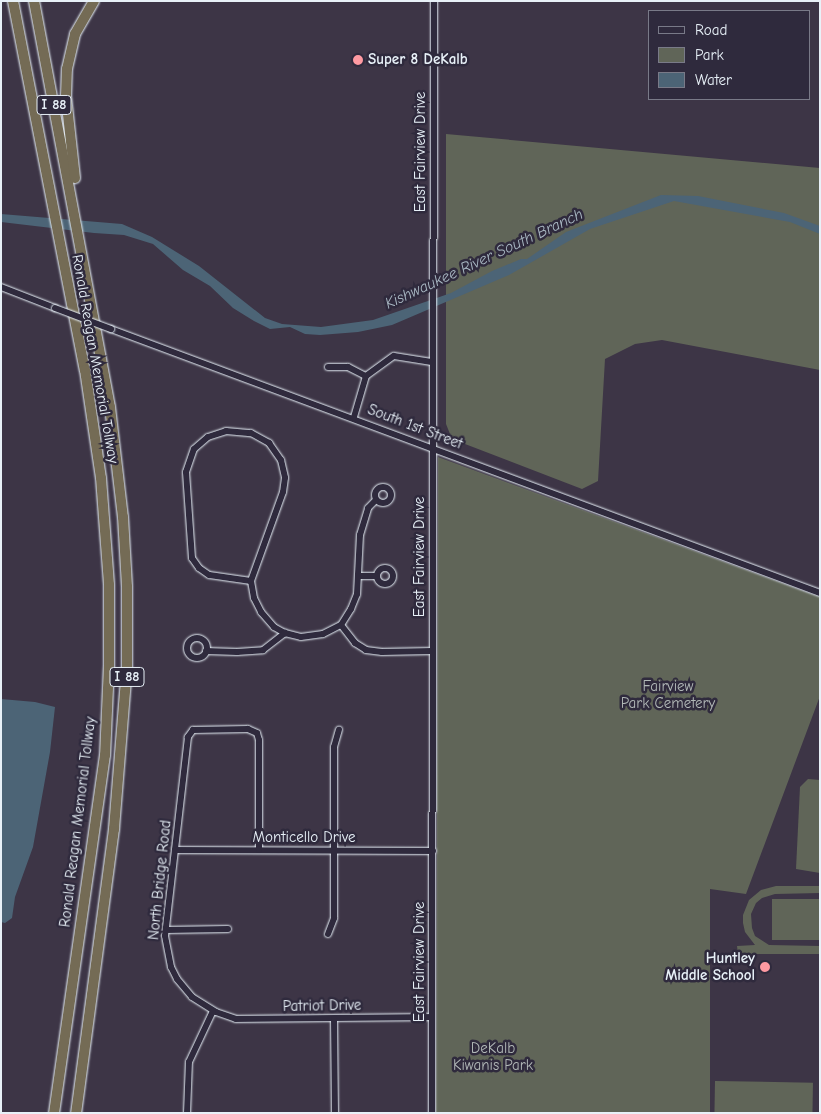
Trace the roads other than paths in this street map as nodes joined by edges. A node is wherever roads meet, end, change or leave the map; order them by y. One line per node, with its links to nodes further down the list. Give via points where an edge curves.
1 (13, 1): 32 (highway, Ronald Reagan Memorial Tollway / I 88, via 85,370 101,478 109,585 110,665 105,755)
2 (34, 1): 5 (highway, I 88)
3 (94, 1): 5 (highway, via 75,34 67,68 66,96)
4 (434, 1): 7 (street, East Fairview Drive)
5 (76, 208): 33 (highway, Ronald Reagan Memorial Tollway / I 88, via 114,434 123,517 128,625 114,829)
6 (1, 288): 10 (street, South 1st Street, bridge)
7 (432, 362): 9 (street, via 394,356); 11 (street, East Fairview Drive)
8 (328, 367): 9 (street, via 348,368)
9 (366, 376): 10 (street)
10 (354, 417): 11 (street, South 1st Street)
11 (433, 448): 16 (street, South 1st Street); 20 (street, East Fairview Drive)
12 (376, 500): 13 (street, via 368,508 360,535)
13 (358, 576): 14 (street); 17 (street, via 355,602)
14 (377, 576)
15 (251, 581): 15 (street, via 209,574 195,564 190,544 186,472 194,449 215,434 239,430 261,438 278,454 286,478); 18 (street, via 261,612 274,627)
16 (820, 593)
17 (341, 625): 18 (street, via 314,636); 20 (street, via 355,643 366,650)
18 (285, 633): 19 (street, via 263,650)
19 (206, 651)
20 (432, 651): 25 (street, East Fairview Drive)
21 (339, 730): 24 (street, via 334,747)
22 (175, 850): 23 (street, Monticello Drive); 23 (street, North Bridge Road, via 190,733 196,729 211,728 248,729 256,733 259,740); 27 (street, North Bridge Road)
23 (259, 850): 24 (street, Monticello Drive)
24 (334, 850): 25 (street, Monticello Drive); 28 (street, via 334,918)
25 (433, 851): 30 (street, East Fairview Drive)
26 (228, 929): 27 (street)
27 (166, 930): 29 (street, North Bridge Road, via 166,951 177,979 197,1001)
28 (328, 934)
29 (213, 1011): 31 (street, Patriot Drive, via 248,1019); 34 (street, via 189,1062)
30 (432, 1017): 31 (street, Patriot Drive); 36 (street, East Fairview Drive)
31 (334, 1019): 35 (street)
32 (54, 1113)
33 (76, 1113)
34 (187, 1113)
35 (335, 1113)
36 (432, 1113)

